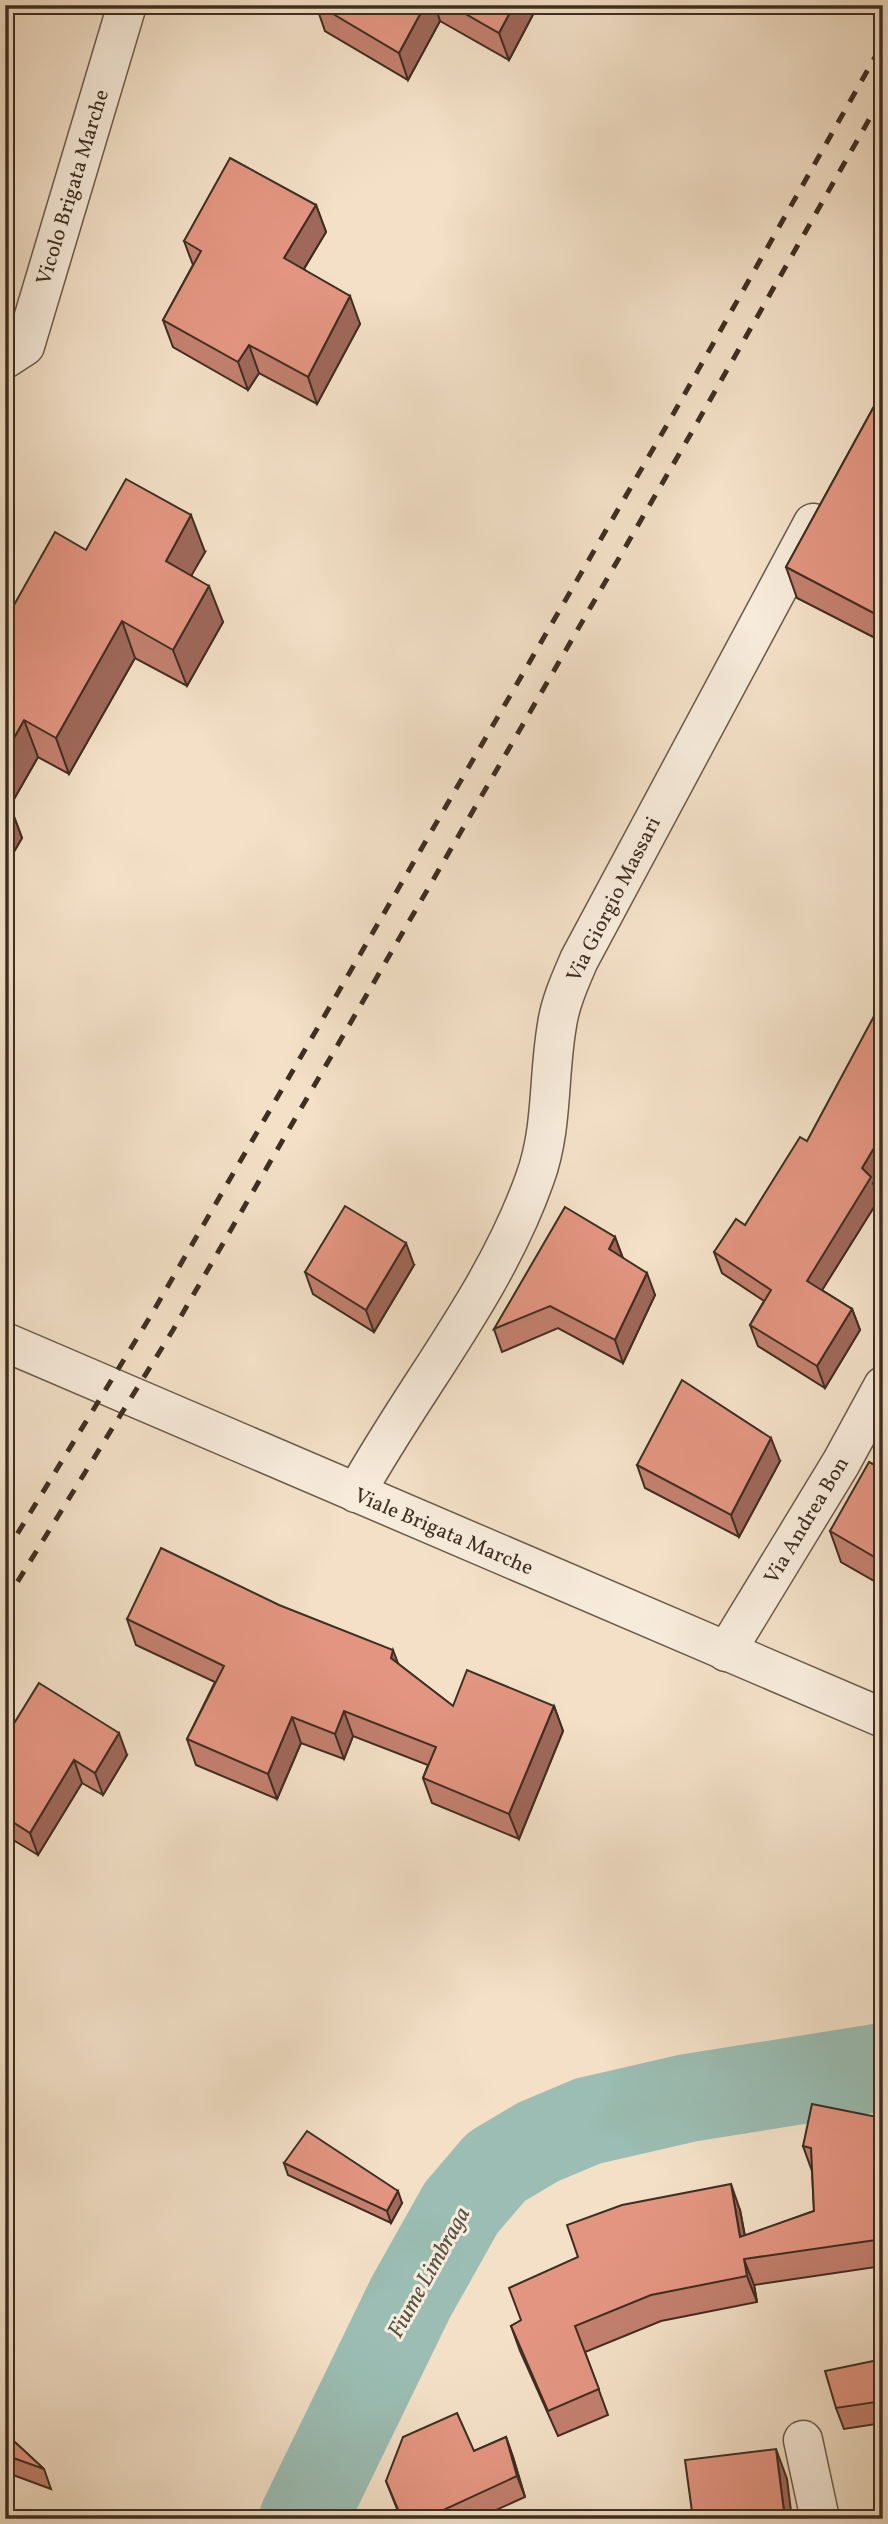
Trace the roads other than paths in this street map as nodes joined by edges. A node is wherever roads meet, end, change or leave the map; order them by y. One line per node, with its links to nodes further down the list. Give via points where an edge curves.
1 (127, 5): 2 (street, Vicolo Brigata Marche, via 25,346)
2 (5, 359)
3 (830, 490): 6 (street, Via Giorgio Massari, via 570,980 557,1023 544,1143 520,1218 491,1275)
4 (5, 1342): 6 (street, Viale Brigata Marche)
5 (883, 1386): 7 (street, Via Andrea Bon)
6 (356, 1493): 7 (street, Viale Brigata Marche)
7 (726, 1652): 8 (street, Viale Brigata Marche)
8 (883, 1718)
9 (803, 2440): 10 (street)
10 (820, 2519)

